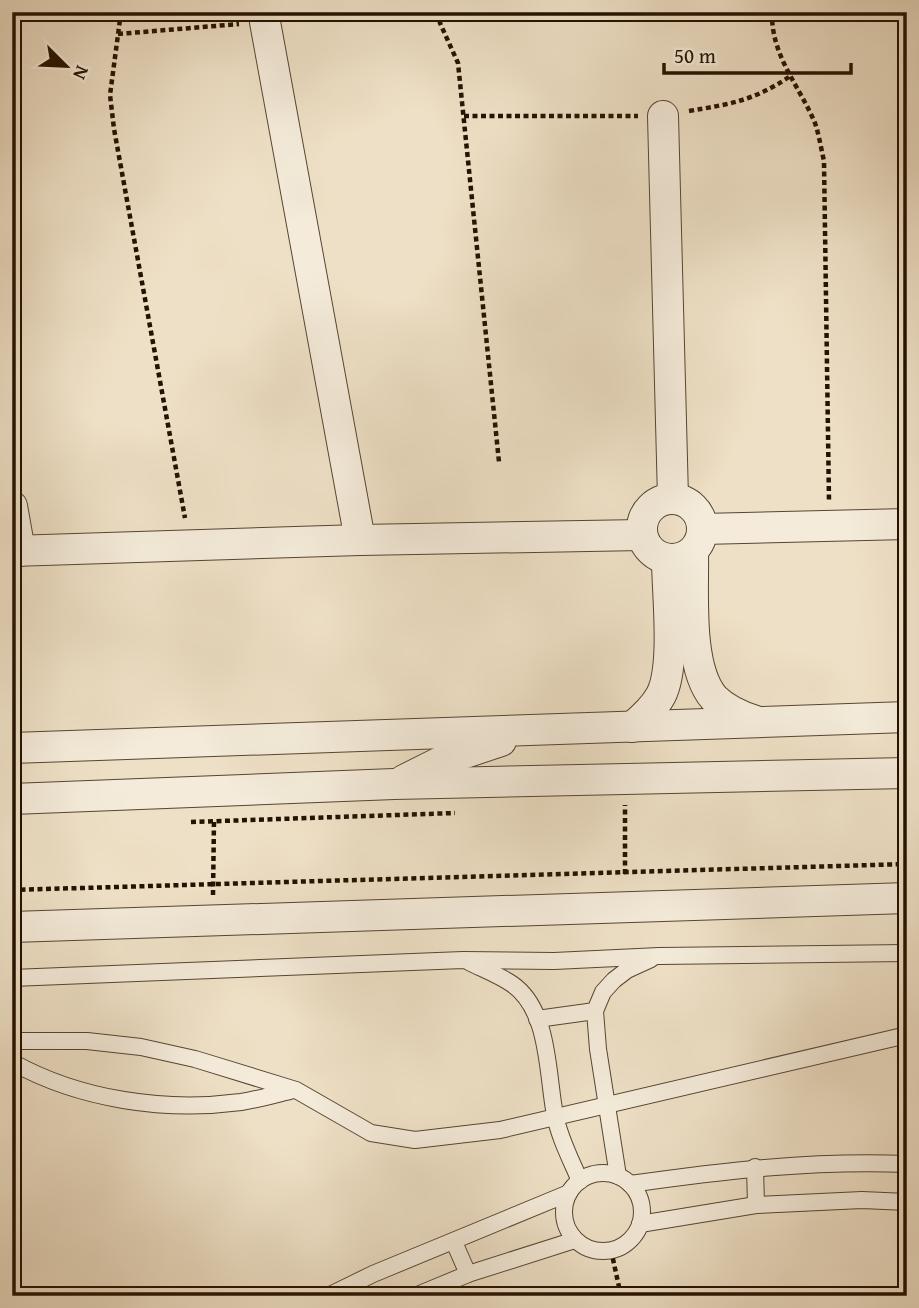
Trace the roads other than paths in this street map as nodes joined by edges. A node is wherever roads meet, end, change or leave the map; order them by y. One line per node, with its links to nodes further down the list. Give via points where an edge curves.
1 (265, 22): 7 (street)
2 (663, 116): 3 (street)
3 (673, 498): 6 (street, via 662,499 645,513); 8 (street, via 697,512)
4 (12, 506): 9 (street)
5 (907, 524): 8 (street, via 830,526)
6 (642, 535): 7 (street); 8 (street, via 651,551)
7 (360, 540): 9 (street)
8 (687, 546): 11 (street, via 700,675 714,698 735,714); 12 (street, via 669,671 650,712)
9 (16, 551)
10 (907, 718): 11 (street)
11 (760, 723): 12 (street)
12 (632, 727): 13 (street)
13 (549, 730): 14 (street); 16 (street, via 495,742)
14 (12, 748)
15 (907, 773): 16 (street, via 625,793)
16 (394, 784): 17 (street)
17 (12, 799)
18 (907, 898): 19 (street)
19 (12, 927)
20 (907, 953): 21 (lane)
21 (659, 956): 22 (lane); 24 (lane, via 614,980)
22 (463, 960): 23 (lane); 25 (lane, via 514,985 528,999)
23 (12, 978)
24 (595, 1012): 25 (lane); 30 (lane)
25 (537, 1019): 31 (lane, via 548,1059)
26 (907, 1035): 30 (lane)
27 (12, 1041): 29 (lane, via 141,1047)
28 (12, 1062): 29 (lane, via 78,1089 132,1101 187,1105 242,1101)
29 (296, 1090): 31 (lane, via 371,1133 415,1140 500,1130)
30 (607, 1106): 31 (lane); 34 (lane)
31 (555, 1117): 35 (lane)
32 (907, 1164): 33 (lane)
33 (755, 1167): 34 (lane); 37 (lane)
34 (624, 1180): 35 (lane, via 598,1173); 38 (lane, via 640,1202)
35 (574, 1187): 39 (lane, via 564,1217); 40 (lane)
36 (907, 1202): 37 (lane)
37 (756, 1205): 38 (lane)
38 (640, 1224): 39 (lane, via 629,1241 611,1250 592,1249)
39 (575, 1240): 41 (lane)
40 (454, 1242): 41 (lane); 42 (lane)
41 (468, 1274): 43 (lane)
42 (328, 1296)
43 (415, 1296)

